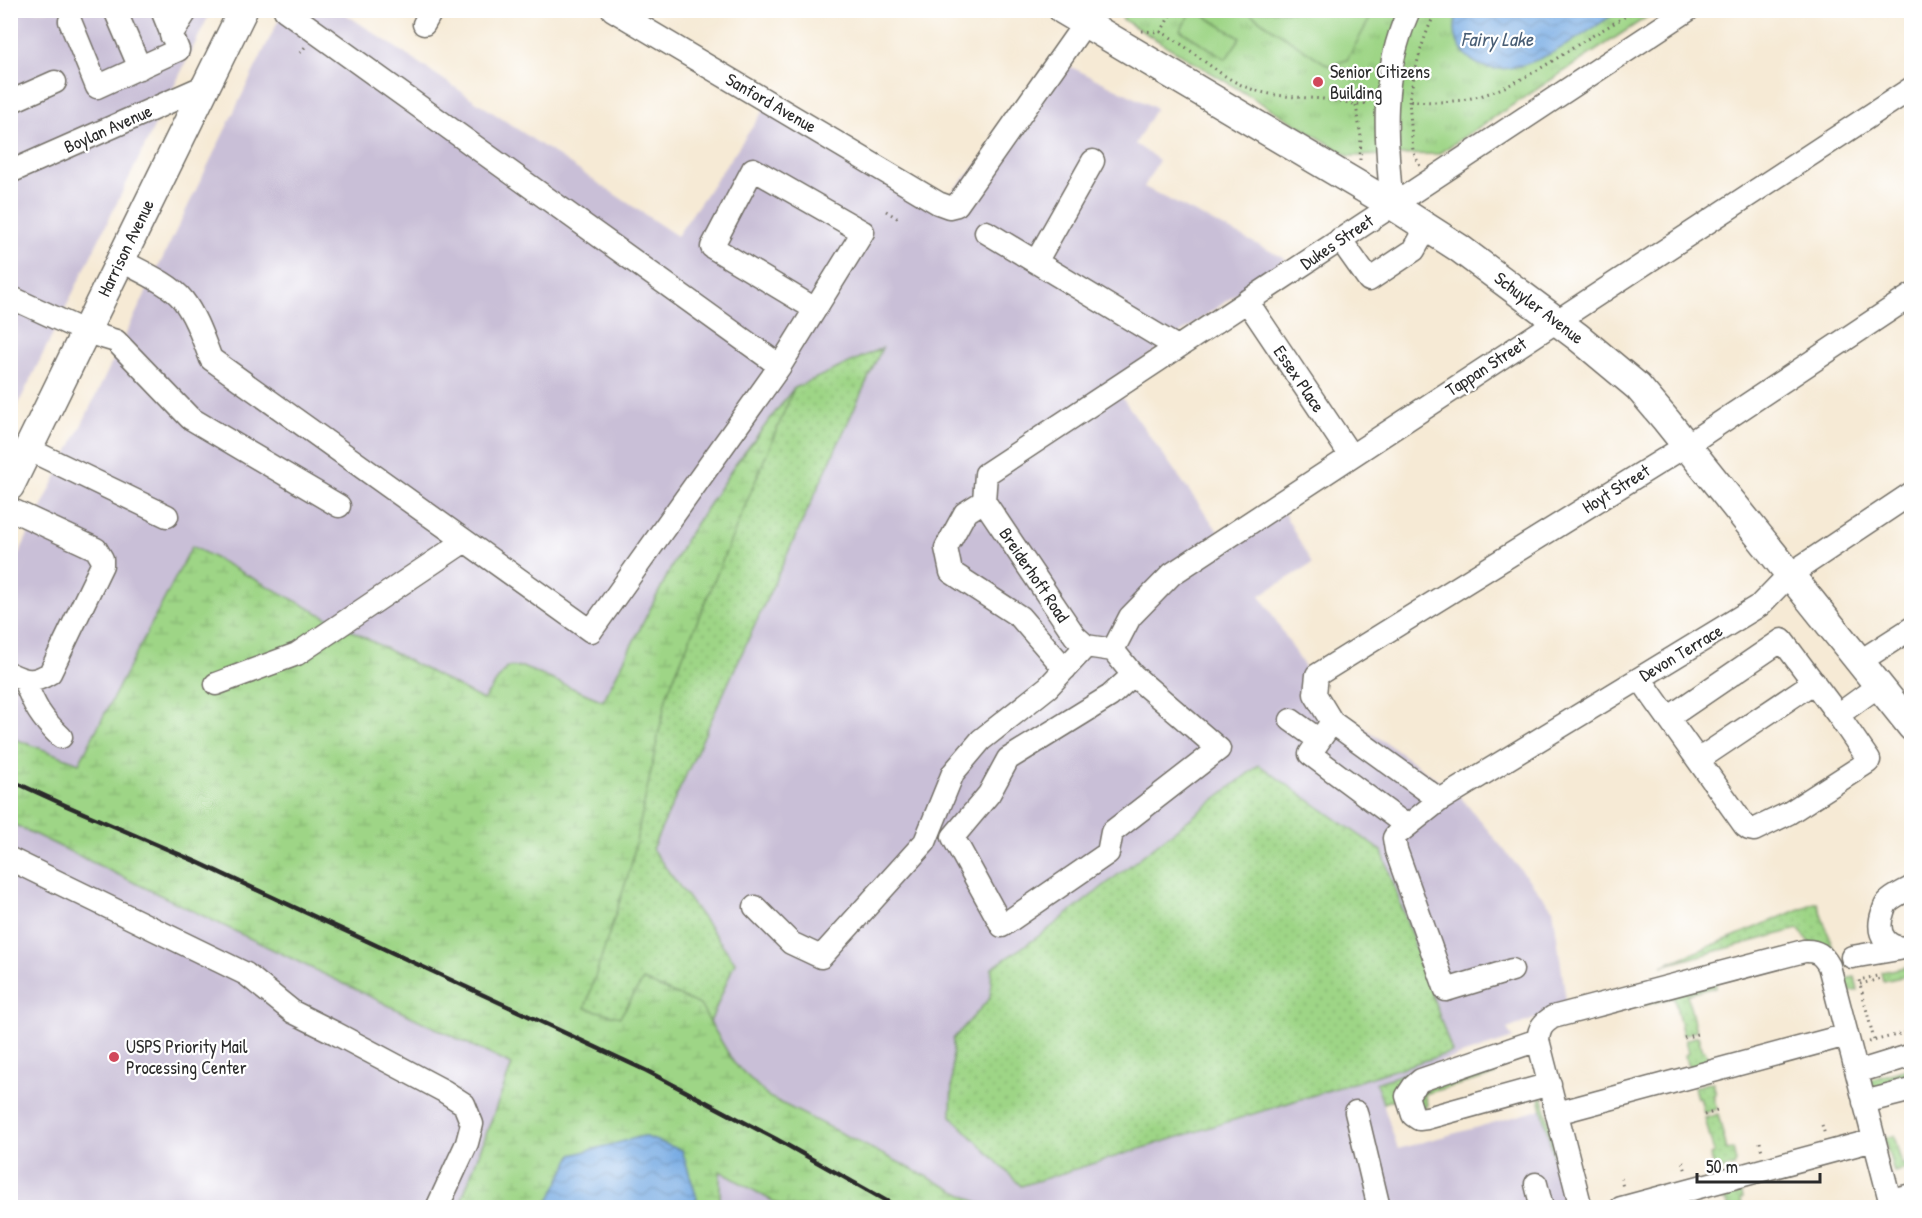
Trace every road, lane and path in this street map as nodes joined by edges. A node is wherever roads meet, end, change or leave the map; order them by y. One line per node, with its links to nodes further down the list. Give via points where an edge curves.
1 (115, 10): 15 (street)
2 (162, 10): 14 (street)
3 (187, 10): 14 (street)
4 (243, 10): 17 (main road, Harrison Avenue)
5 (285, 10): 42 (street)
6 (614, 10): 12 (street, Sanford Avenue, via 949,207 957,205)
7 (1173, 10): 22 (path, via 1161,32 1234,81 1287,97)
8 (1409, 10): 27 (street, via 1396,45 1387,97 1386,144)
9 (1437, 10): 19 (path, via 1422,48)
10 (1635, 10): 19 (path, via 1533,74 1497,91 1479,98 1435,103)
11 (1688, 10): 27 (street, Dukes Street)
12 (1074, 17): 27 (main road, Schuyler Avenue)
13 (70, 21): 15 (street, via 97,87)
14 (171, 35): 15 (street, via 178,50)
15 (140, 68)
16 (55, 82): 20 (street)
17 (205, 86): 26 (street, Boylan Avenue); 33 (main road, Harrison Avenue)
18 (1911, 88): 39 (street, Tappan Street)
19 (1409, 100): 25 (path, via 1413,151)
20 (10, 102)
21 (1374, 102): 22 (path)
22 (1356, 105): 24 (path)
23 (1094, 161): 34 (street)
24 (1360, 163)
25 (1422, 170)
26 (10, 172)
27 (1392, 205): 30 (main road, Schuyler Avenue); 32 (street, Dukes Street)
28 (886, 211): 29 (path)
29 (900, 220)
30 (1427, 227): 32 (street, via 1414,250 1369,280); 39 (main road, Schuyler Avenue)
31 (986, 232): 34 (street)
32 (1340, 239): 37 (street, Dukes Street)
33 (120, 260): 40 (main road, Harrison Avenue); 52 (street, via 182,298 211,359)
34 (1036, 262): 41 (street)
35 (1911, 295): 43 (street, Hoyt Street)
36 (10, 297): 40 (street)
37 (1247, 301): 41 (street, Dukes Street); 45 (street, Essex Place)
38 (815, 309): 38 (street, via 863,232 753,169 712,247); 42 (street)
39 (1557, 320): 43 (main road, Schuyler Avenue, via 1638,387); 45 (street, Tappan Street)
40 (86, 332): 44 (main road, Harrison Avenue); 49 (street, via 116,341 190,418)
41 (1177, 347): 48 (street, Dukes Street, via 986,474)
42 (780, 366): 52 (street, via 591,632)
43 (1687, 445): 53 (main road, Schuyler Avenue); 68 (street, Hoyt Street, via 1317,675 1315,694)
44 (28, 449): 46 (main road, Harrison Avenue); 51 (street)
45 (1351, 456): 56 (street, Tappan Street, via 1172,574 1130,617)
46 (10, 486)
47 (1911, 493): 53 (street, Devon Terrace)
48 (984, 501): 55 (street, Breiderhoft Road, via 1075,636); 58 (street, via 965,513 946,548 951,572 1020,617)
49 (339, 506)
50 (10, 508): 60 (street, via 96,549 102,559 50,673 36,679)
51 (167, 516)
52 (465, 541): 63 (street, via 297,654)
53 (1789, 575): 57 (main road, Schuyler Avenue); 61 (street, Devon Terrace, via 1760,605)
54 (1911, 628): 57 (street)
55 (1086, 646): 56 (street); 58 (street)
56 (1113, 650): 59 (street)
57 (1859, 662): 64 (main road, Schuyler Avenue)
58 (1065, 669): 77 (street, via 981,740 953,773 925,842 821,957 791,943)
59 (1133, 675): 59 (street, via 1219,749 1112,832 1108,853 1002,926 953,837 989,794 1008,759 1110,696)
60 (17, 677): 70 (street, via 44,720)
61 (1640, 678): 66 (street); 73 (street, Devon Terrace)
62 (1814, 682): 65 (street); 66 (street, via 1780,640); 72 (street)
63 (216, 684)
64 (1878, 686): 65 (street); 69 (main road, Schuyler Avenue)
65 (1838, 714): 72 (street, via 1868,756 1868,762 1789,813 1754,830 1745,826)
66 (1668, 718): 72 (street)
67 (1291, 720): 71 (street)
68 (1332, 722): 71 (street); 73 (street)
69 (1911, 727)
70 (61, 737)
71 (1319, 740): 74 (street, via 1310,754)
72 (1698, 760)
73 (1440, 800): 74 (street, Devon Terrace)
74 (1407, 826): 80 (street, via 1394,838 1396,850 1446,990)
75 (10, 859): 104 (street, via 246,974 293,1012 464,1104 472,1124)
76 (1911, 887): 78 (street, via 1886,904 1880,922 1887,942)
77 (755, 908)
78 (1905, 948): 79 (street)
79 (1852, 957)
80 (1512, 970)
81 (1877, 976): 83 (path, via 1859,980)
82 (1880, 982): 83 (path)
83 (1860, 984): 85 (path)
84 (1872, 1010): 85 (path)
85 (1867, 1011): 90 (path)
86 (1911, 1031): 90 (path)
87 (1697, 1034): 88 (path)
88 (1684, 1038)
89 (1538, 1040): 91 (street, via 1539,1030 1553,1017 1812,950 1829,966); 94 (street); 94 (street, via 1421,1080 1407,1096 1410,1107 1419,1119 1427,1118)
90 (1874, 1040): 91 (path)
91 (1848, 1041): 93 (street); 99 (street)
92 (1911, 1056): 93 (street)
93 (1857, 1072): 96 (street)
94 (1550, 1084): 99 (street)
95 (1911, 1090): 96 (street)
96 (1864, 1102): 101 (street)
97 (1717, 1111): 100 (path)
98 (1356, 1112): 105 (street)
99 (1557, 1113): 107 (street)
100 (1704, 1115)
101 (1874, 1140): 103 (street); 108 (street)
102 (1536, 1184): 106 (street)
103 (1898, 1201)
104 (437, 1208)
105 (1379, 1208)
106 (1542, 1208)
107 (1581, 1208)
108 (1621, 1208)

